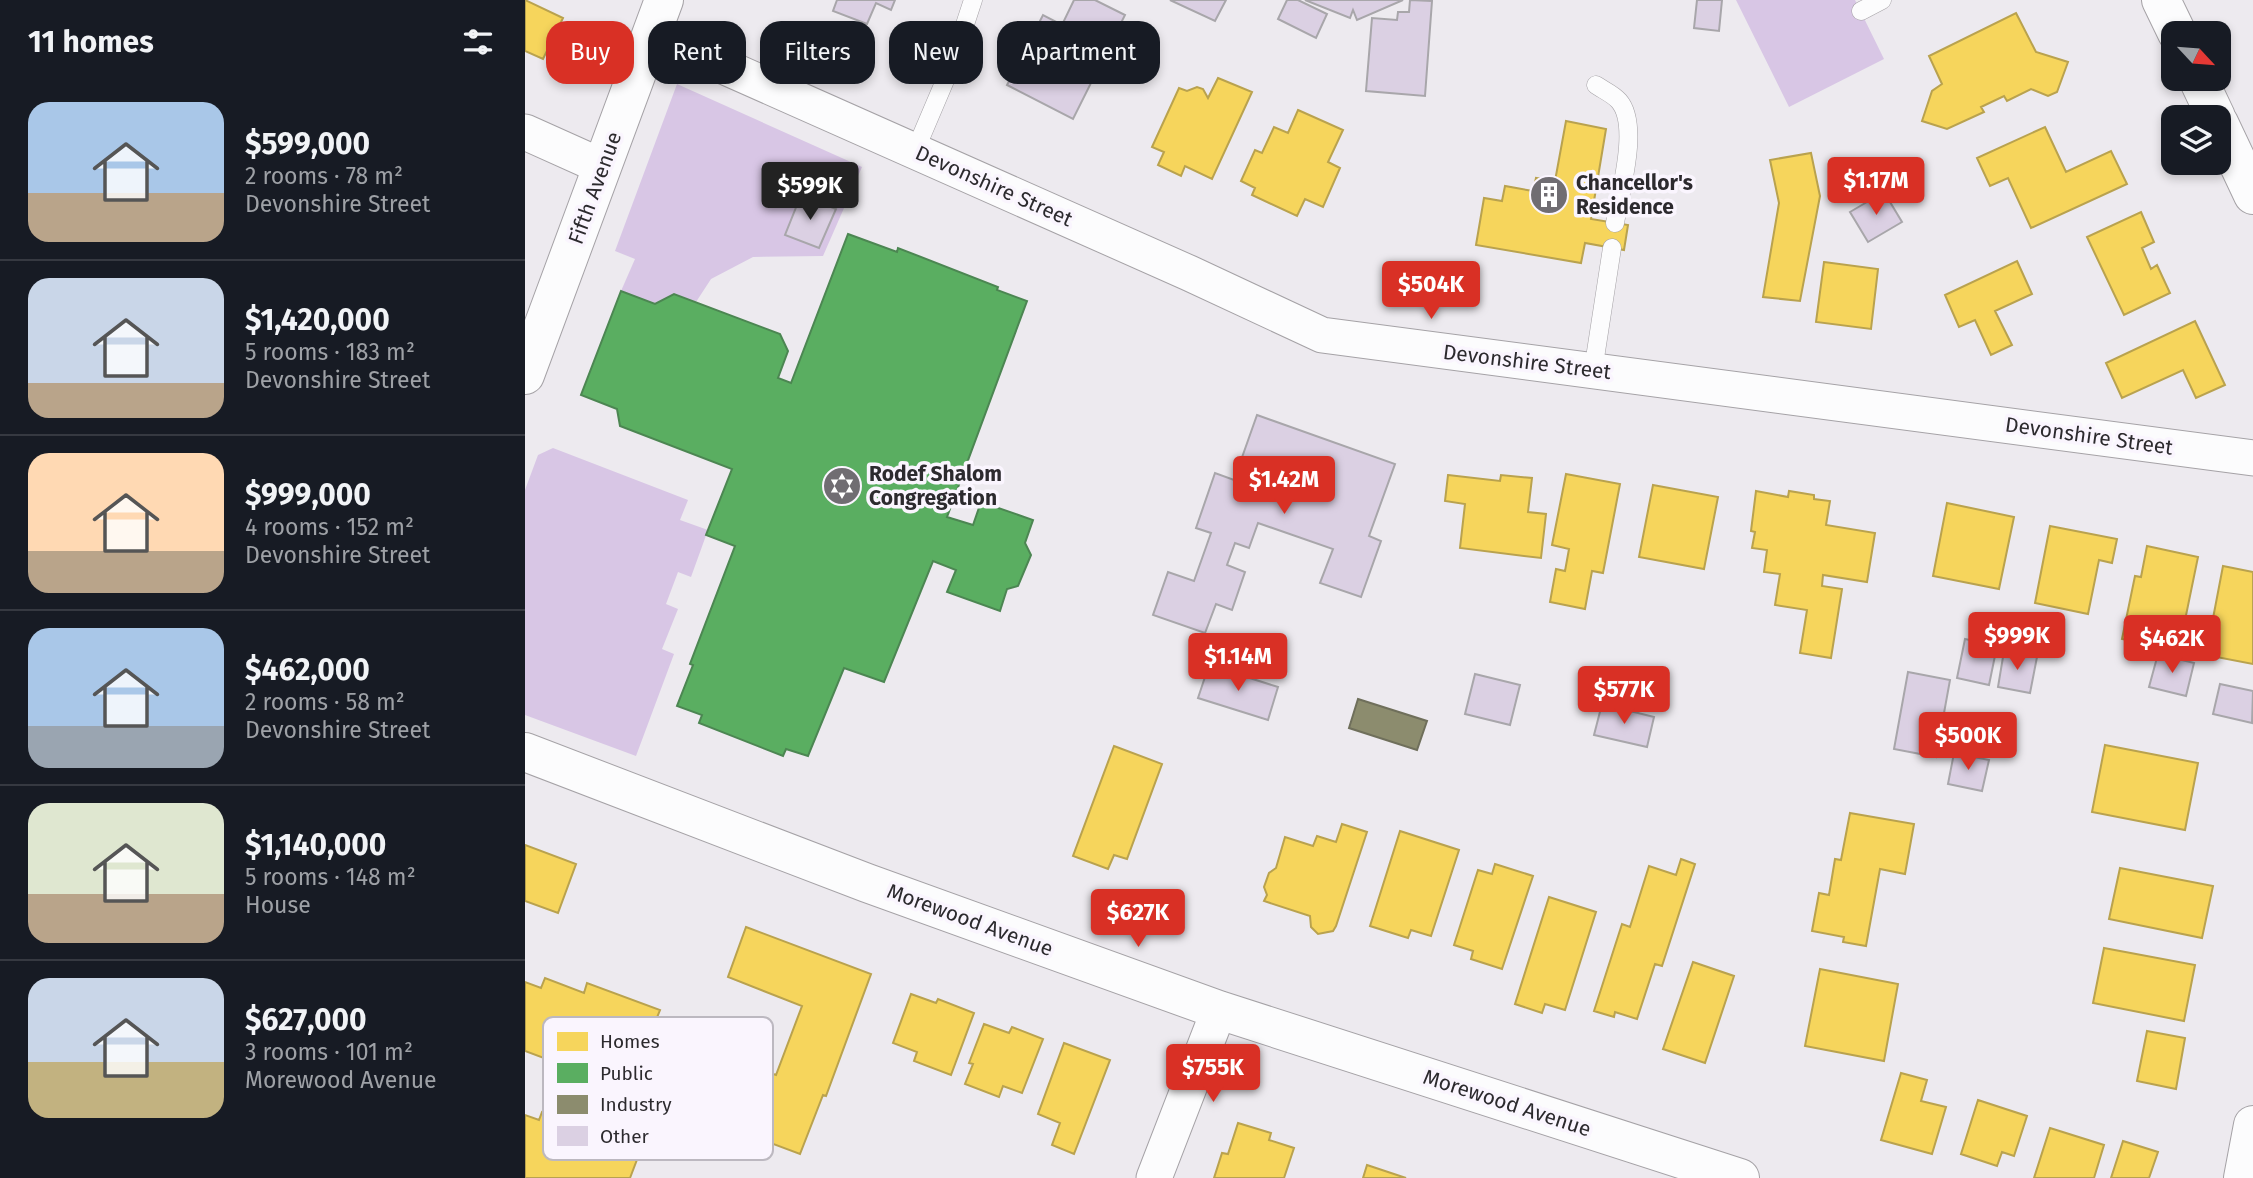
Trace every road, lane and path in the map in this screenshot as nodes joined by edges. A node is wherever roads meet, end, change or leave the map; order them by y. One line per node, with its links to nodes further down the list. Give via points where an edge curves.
1 (973, 0): 10 (lane)
2 (1882, 0): 4 (lane)
3 (2161, 0): 6 (main road)
4 (1861, 11)
5 (658, 17): 10 (street, Devonshire Street); 11 (main road, Fifth Avenue)
6 (2171, 21)
7 (1597, 85): 13 (lane, via 1619,101 1629,123)
8 (525, 132): 11 (street)
9 (2231, 148): 12 (main road)
10 (915, 151): 15 (street, Devonshire Street, via 1322,335)
11 (603, 167): 16 (main road, Fifth Avenue)
12 (2253, 195)
13 (1615, 223)
14 (1612, 248): 15 (lane)
15 (1593, 370): 17 (street, Devonshire Street)
16 (525, 375)
17 (2253, 458)
18 (525, 752): 19 (main road, Morewood Avenue)
19 (1219, 1010): 21 (street); 22 (main road, Morewood Avenue)
20 (2253, 1125): 23 (main road)
21 (1154, 1178)
22 (1740, 1178)
23 (2242, 1178)

